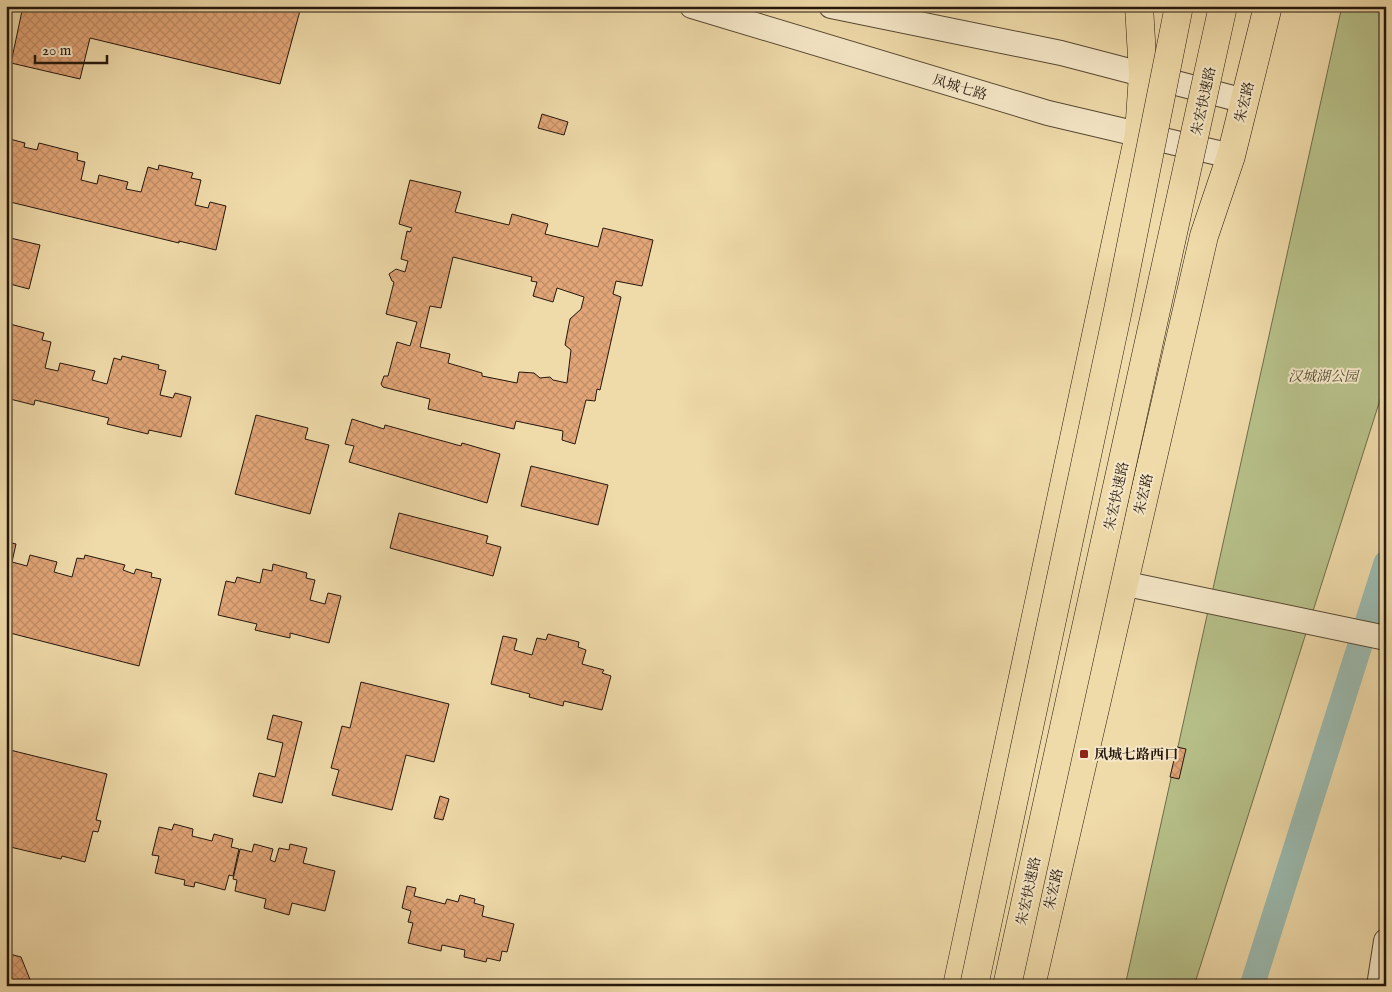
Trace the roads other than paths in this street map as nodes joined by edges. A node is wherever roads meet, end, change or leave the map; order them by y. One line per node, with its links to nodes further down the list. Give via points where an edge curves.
1 (692, 6): 9 (street, 凤城七路, via 1048,113)
2 (832, 6): 7 (street)
3 (1139, 6): 7 (main road)
4 (1179, 6): 15 (main road, bridge, via 1118,310)
5 (1223, 6): 16 (main road, 朱宏快速路, bridge)
6 (1268, 6): 8 (main road, 朱宏路)
7 (1143, 74): 8 (street); 9 (main road)
8 (1245, 100): 10 (main road, 朱宏路)
9 (1139, 134): 10 (street, 凤城七路); 14 (main road)
10 (1231, 156): 11 (main road, 朱宏路, via 1204,236)
11 (1122, 584): 12 (street); 17 (main road, 朱宏路)
12 (1386, 638)
13 (1386, 942): 18 (street)
14 (957, 986)
15 (974, 986)
16 (1007, 986)
17 (1031, 986)
18 (1379, 986)

